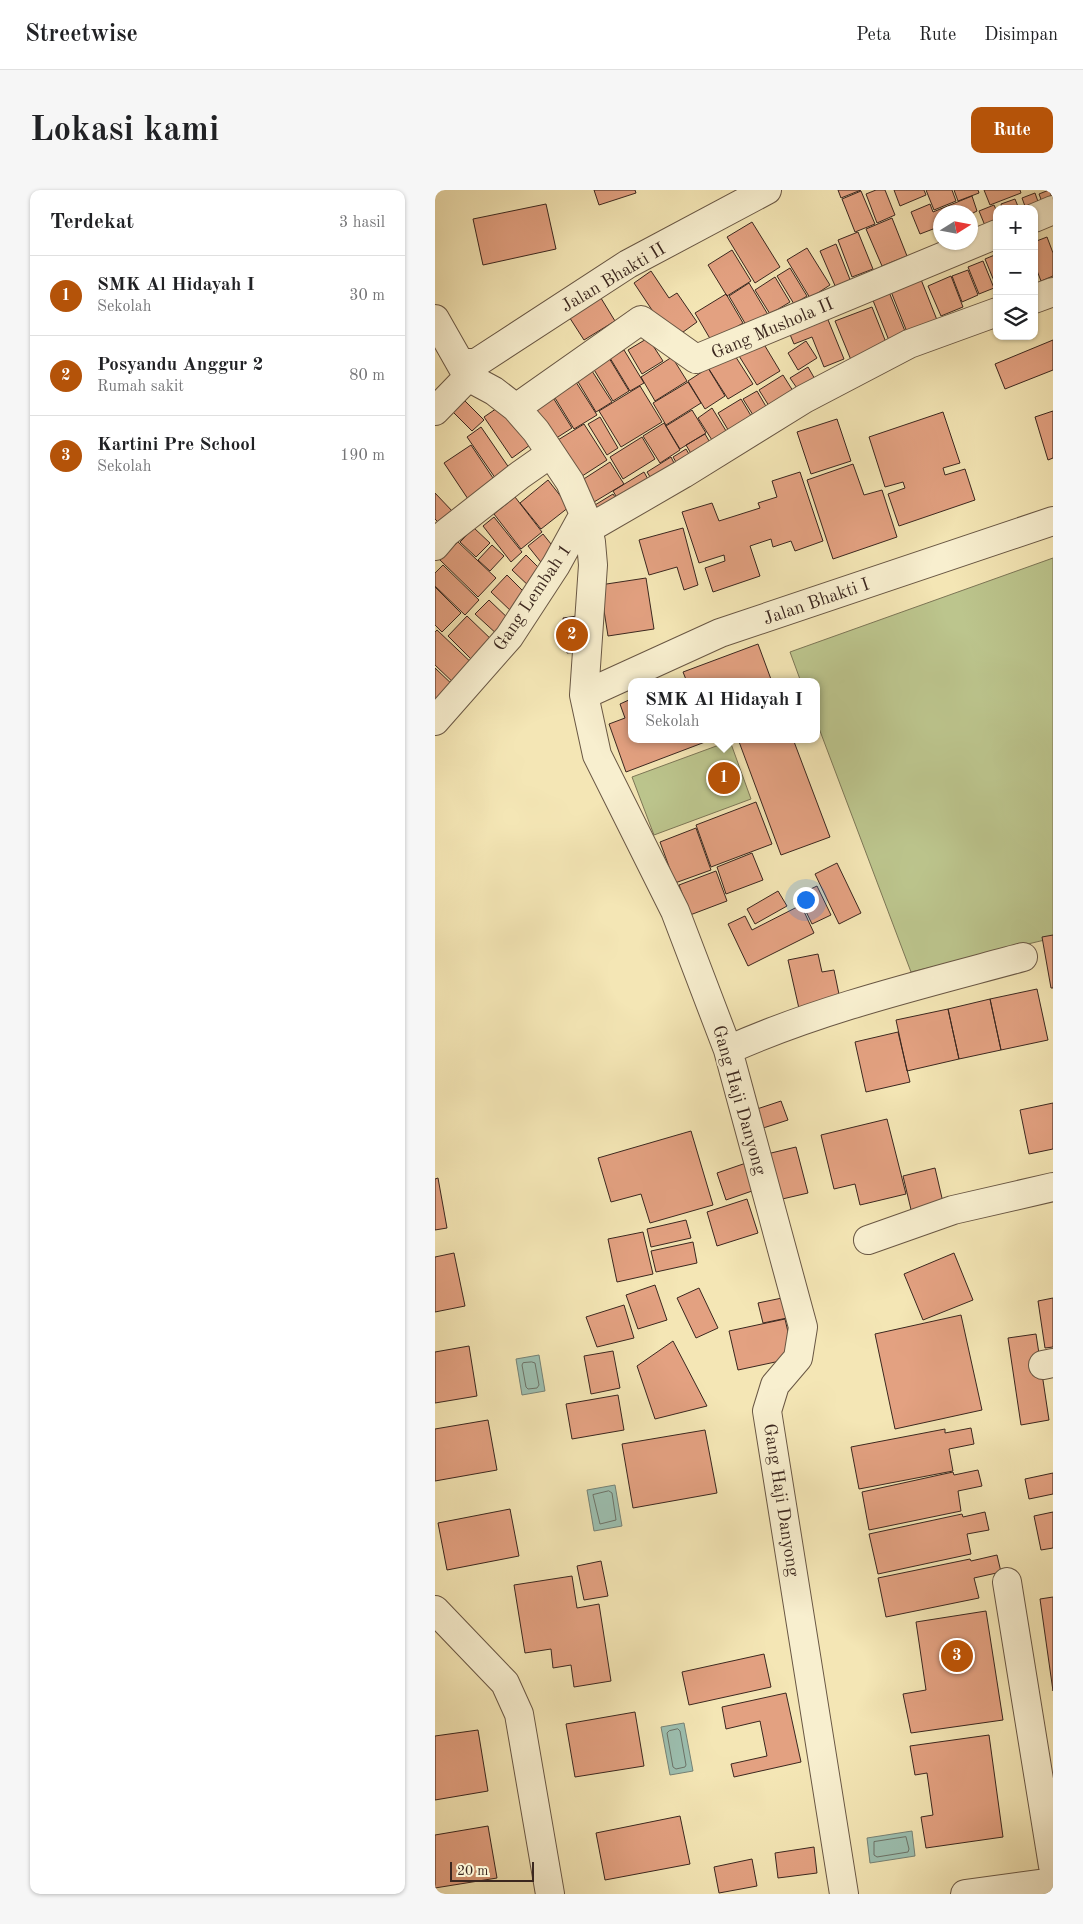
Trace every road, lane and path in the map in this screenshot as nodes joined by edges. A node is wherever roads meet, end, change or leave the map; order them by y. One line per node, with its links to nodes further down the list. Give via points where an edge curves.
1 (766, 190): 9 (street, Jalan Bhakti II, via 628,264)
2 (1053, 210): 3 (street)
3 (1038, 216)
4 (993, 236): 10 (street, Gang Mushola II, via 696,359 641,320)
5 (1053, 292): 6 (street)
6 (1038, 298)
7 (993, 313): 14 (street, via 909,344 804,399 683,474)
8 (435, 319): 9 (street)
9 (464, 370): 10 (street, Gang Haji Danyong); 11 (street)
10 (516, 408): 12 (street, Gang Haji Danyong)
11 (435, 411)
12 (550, 454): 14 (street, Gang Haji Danyong, via 570,482); 15 (street, via 453,528)
13 (1053, 520): 16 (street, Jalan Bhakti I, via 720,633)
14 (586, 522): 16 (street, Gang Haji Danyong, via 593,565); 17 (street, Gang Lembah 1, via 509,637)
15 (435, 546)
16 (583, 695): 19 (street, Gang Haji Danyong, via 597,755 675,911)
17 (435, 721)
18 (1023, 957): 19 (street, via 853,1003)
19 (728, 1050): 27 (street, Gang Haji Danyong, via 803,1328 798,1358 775,1385 767,1411)
20 (1053, 1187): 21 (street, via 953,1210)
21 (869, 1240)
22 (1007, 1582): 24 (street)
23 (435, 1610): 26 (street, via 505,1683 519,1714)
24 (1053, 1866)
25 (1053, 1882): 28 (street)
26 (551, 1894)
27 (844, 1894)
28 (965, 1894)

